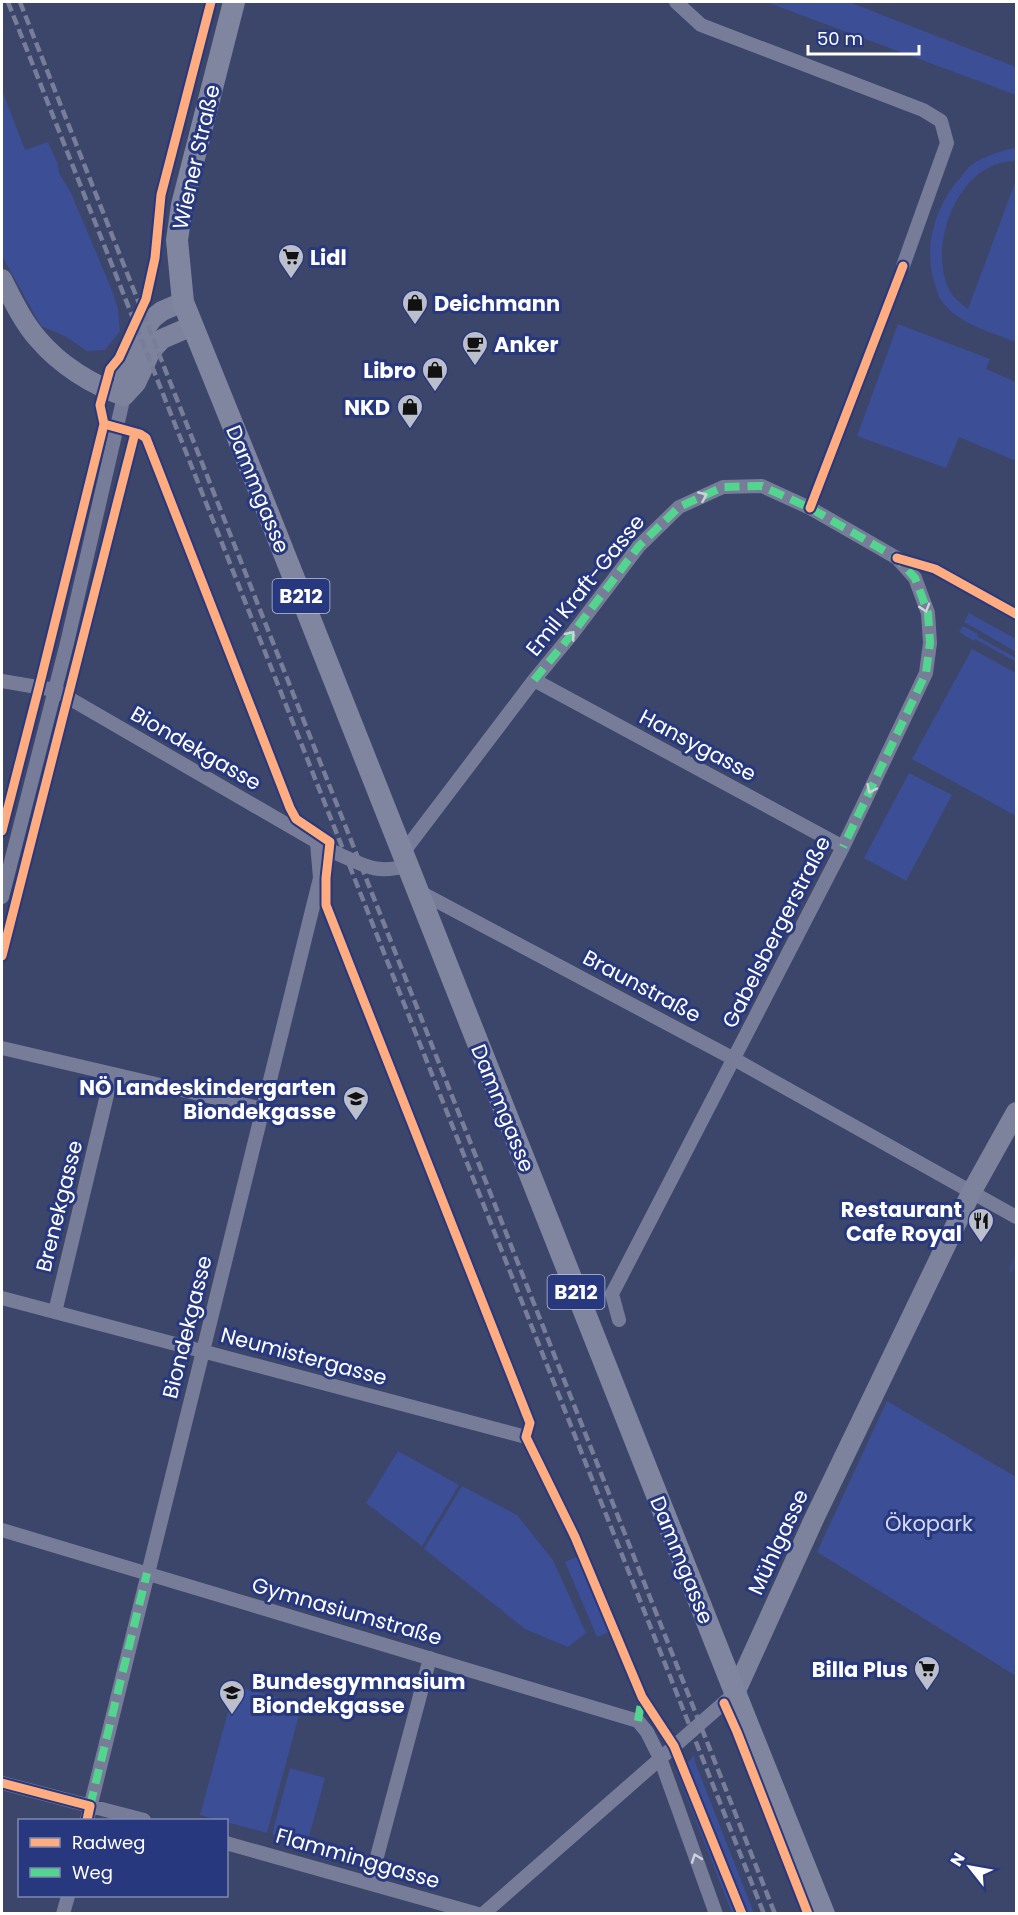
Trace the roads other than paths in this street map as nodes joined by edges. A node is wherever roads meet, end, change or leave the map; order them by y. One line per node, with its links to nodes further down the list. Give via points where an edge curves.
1 (234, 2): 5 (main road, Wiener Straße / B212, via 182,205 177,240)
2 (676, 2): 3 (street, via 701,25 923,110 941,122 947,143)
3 (903, 266)
4 (2, 279): 7 (street, via 38,339 65,365)
5 (183, 302): 6 (main road, Dammgasse / B212); 7 (street, via 162,311 144,330 124,376)
6 (192, 326): 7 (street, via 162,339 136,383); 14 (main road, Dammgasse / B212)
7 (123, 396): 11 (street)
8 (897, 558): 9 (street, Emil Kraft-Gasse, one-way to 8, via 639,546 679,507 723,487 762,486 810,508); 13 (street, Gabelsbergerstraße, one-way to 13, via 915,578 928,613 926,673)
9 (534, 680): 13 (street, Hansygasse); 14 (street, Emil Kraft-Gasse)
10 (2, 681): 11 (street)
11 (55, 690): 12 (street, Biondekgasse); 16 (street)
12 (316, 843): 14 (street, Biondekgasse, via 372,869 391,870); 20 (street, Biondekgasse, via 320,878)
13 (843, 848): 18 (street, Gabelsbergerstraße)
14 (405, 860): 15 (main road, Dammgasse / B212)
15 (417, 890): 18 (street, Braunstraße); 32 (main road, Dammgasse / B212)
16 (2, 897)
17 (2, 1048): 19 (street)
18 (734, 1059): 22 (street, Braunstraße); 26 (street, Gabelsbergerstraße, via 612,1294)
19 (112, 1074): 20 (street); 25 (street, Brenekgasse)
20 (263, 1109): 27 (street, Biondekgasse)
21 (1017, 1112): 22 (street, Mühlgasse)
22 (972, 1191): 23 (street, Braunstraße); 32 (street, Mühlgasse)
23 (1017, 1217)
24 (2, 1298): 25 (street, Neumistergasse)
25 (55, 1312): 27 (street, Neumistergasse)
26 (619, 1320)
27 (202, 1351): 28 (street, Neumistergasse); 30 (street, Biondekgasse)
28 (526, 1437)
29 (2, 1530): 30 (street, Gymnasiumstraße)
30 (147, 1573): 31 (street, Gymnasiumstraße); 35 (street, Biondekgasse)
31 (430, 1658): 33 (street, Gymnasiumstraße, via 638,1721); 39 (street)
32 (735, 1693): 33 (street, Mühlgasse); 45 (main road, Dammgasse / B212)
33 (660, 1758): 43 (street, Mühlgasse); 44 (street, Gymnasiumstraße, one-way to 33)
34 (2, 1783): 35 (street)
35 (90, 1806): 36 (street, Biondekgasse); 37 (street)
36 (87, 1819)
37 (137, 1819)
38 (228, 1844): 39 (street, Flamminggasse)
39 (370, 1883): 42 (street, Flamminggasse)
40 (68, 1897): 41 (street)
41 (63, 1914)
42 (478, 1914)
43 (483, 1914)
44 (716, 1914)
45 (824, 1914)

